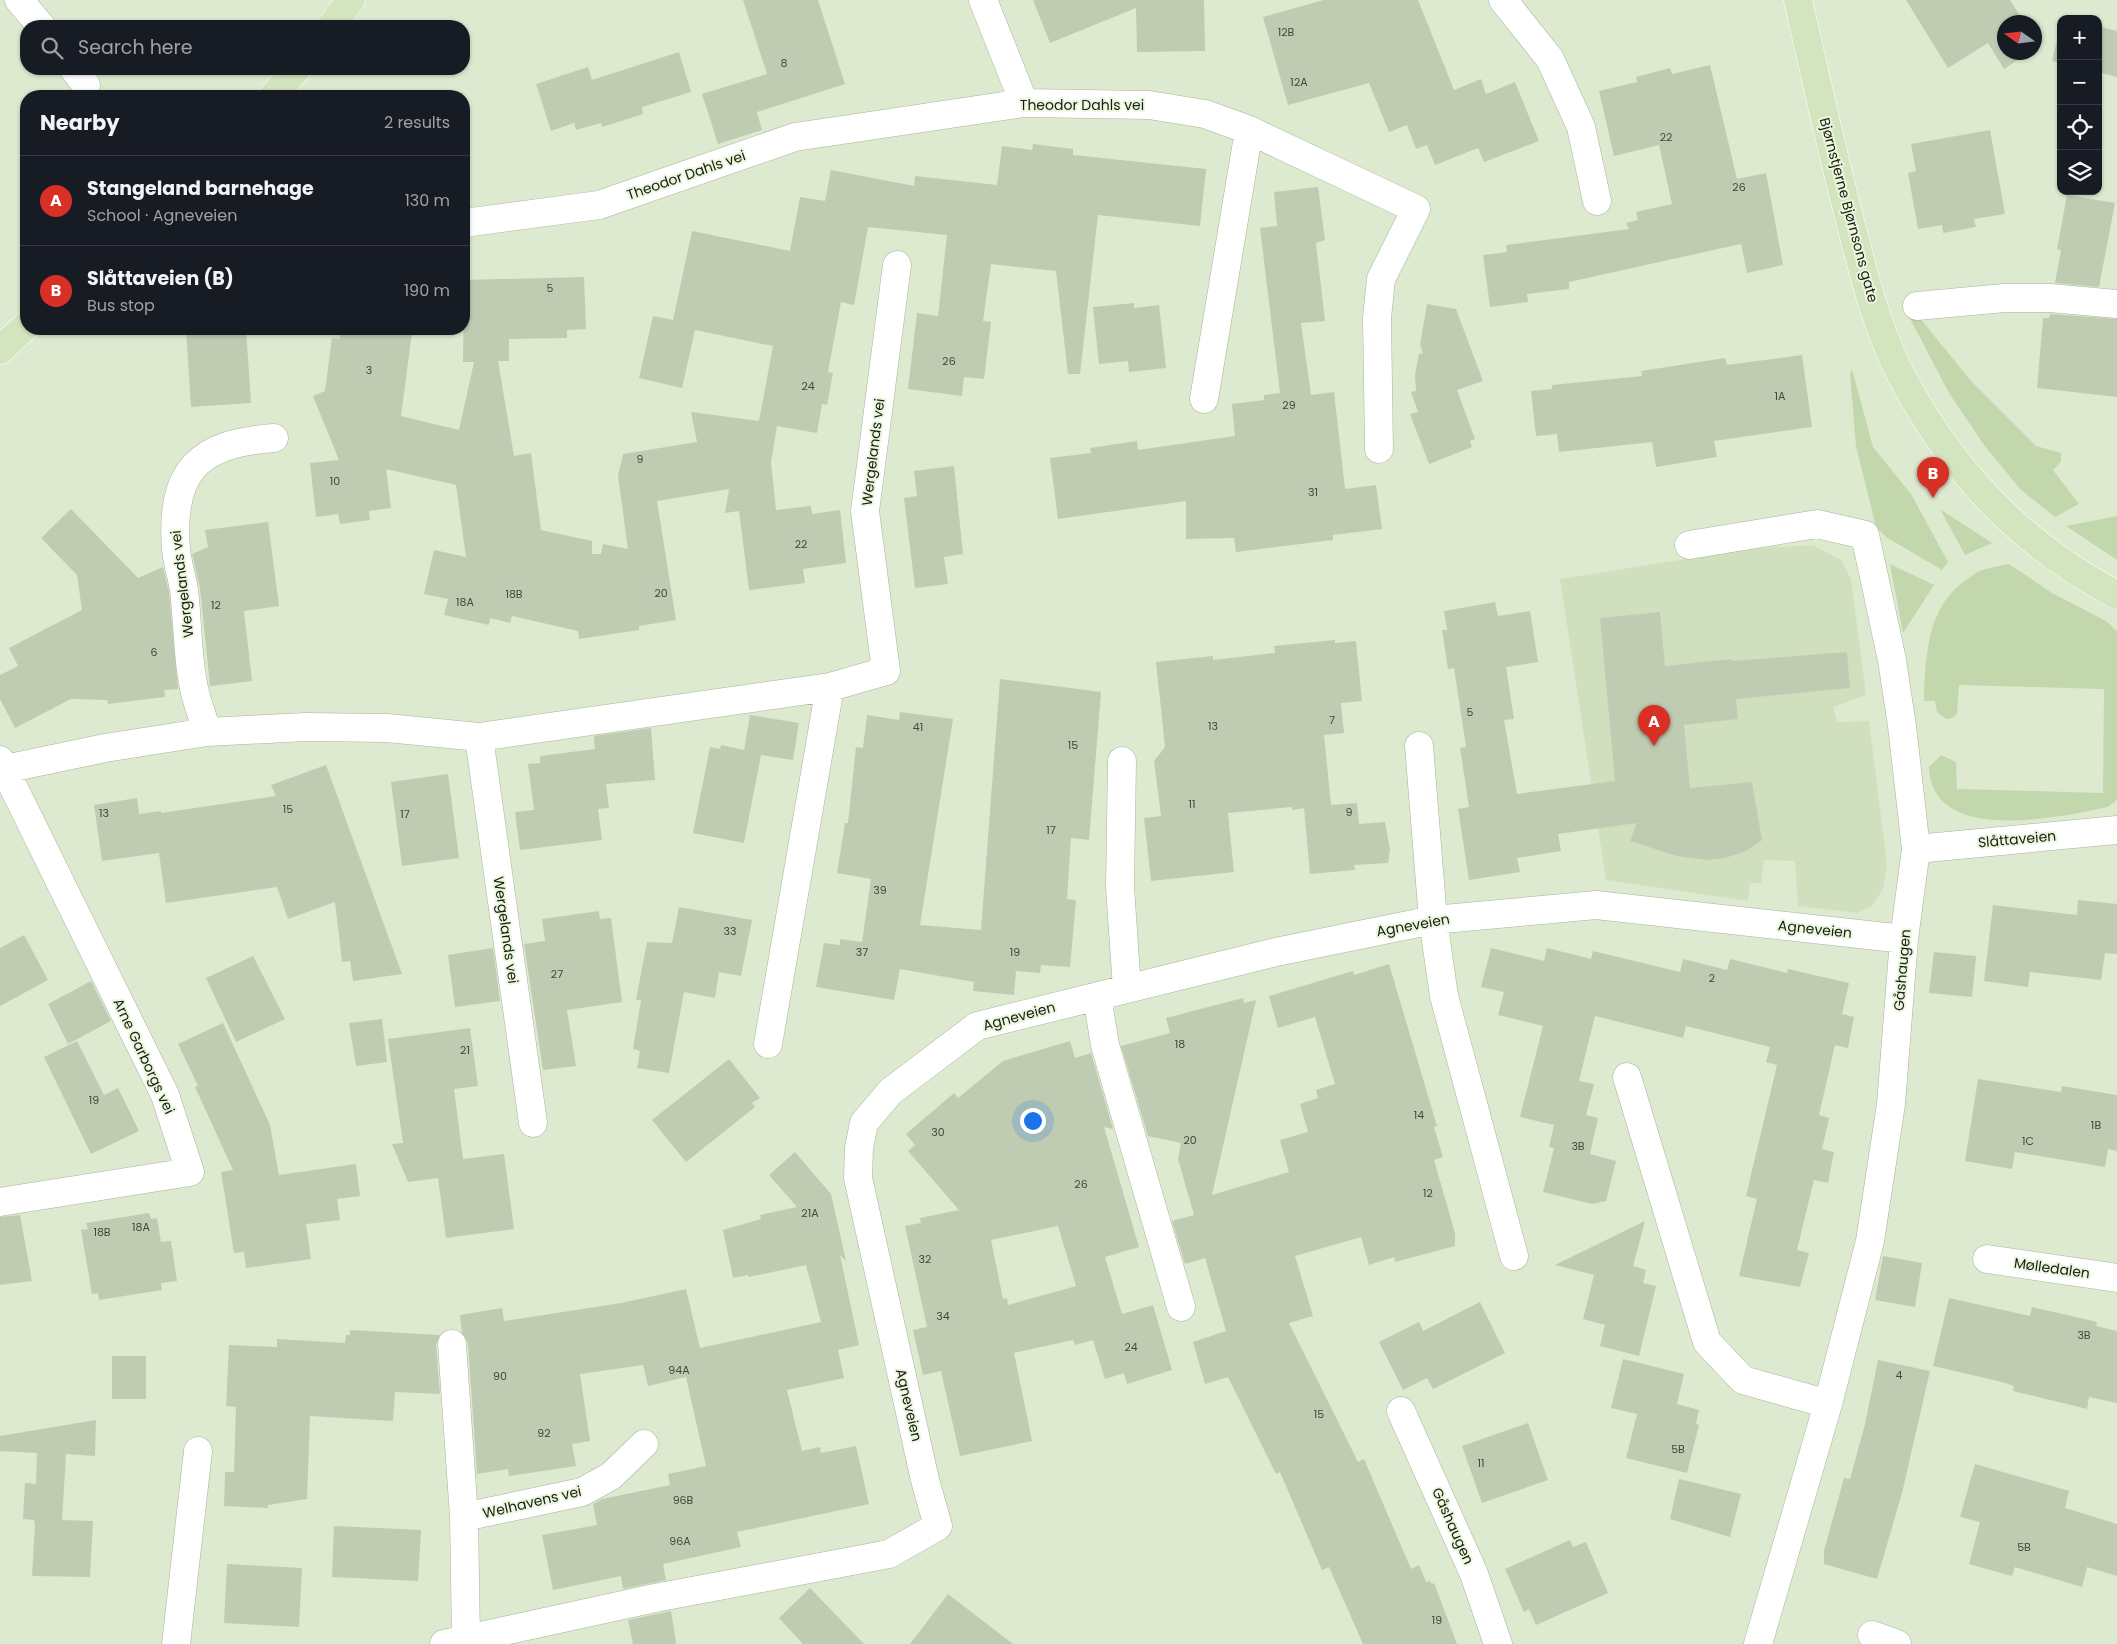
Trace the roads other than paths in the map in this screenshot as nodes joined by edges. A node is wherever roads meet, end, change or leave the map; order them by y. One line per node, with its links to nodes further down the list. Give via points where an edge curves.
1 (19, 0): 6 (street)
2 (351, 0): 7 (main road)
3 (983, 0): 10 (street)
4 (1503, 0): 12 (street, via 1552,65 1581,127)
5 (1798, 0): 23 (main road, Bjørnstjerne Bjørnsons gate, via 1857,249 1876,312 1901,374 1943,444 2006,518 2047,552)
6 (36, 20)
7 (336, 20)
8 (292, 75): 9 (main road)
9 (278, 90)
10 (1024, 103): 11 (street, Theodor Dahls vei, via 1149,105 1205,114); 13 (street, Theodor Dahls vei, via 795,137 600,205)
11 (1249, 130): 19 (street); 21 (street, Theodor Dahls vei, via 1416,209 1381,279 1377,318)
12 (1597, 201)
13 (470, 222)
14 (897, 265): 24 (street, Wergelands vei, via 865,511 886,671)
15 (2117, 304): 16 (street, via 2004,298)
16 (1916, 306)
17 (20, 332): 18 (main road)
18 (0, 350)
19 (1204, 399)
20 (274, 438): 25 (street, Wergelands vei, via 220,447 207,453 192,467 178,499 176,551 184,588 193,688)
21 (1379, 449)
22 (1689, 545): 31 (street, Gåshaugen, via 1817,524 1865,535 1892,660)
23 (2117, 595)
24 (830, 687): 26 (street, Wergelands vei); 36 (street)
25 (207, 732): 26 (street, Wergelands vei, via 315,727 387,728); 29 (street, Wergelands vei)
26 (479, 737): 38 (street, Wergelands vei)
27 (1419, 746): 32 (street)
28 (1122, 761): 34 (street, via 1120,887)
29 (2, 766): 39 (street, Arne Garborgs vei, via 165,1095 190,1172)
30 (2117, 830): 31 (street, Slåttaveien)
31 (1916, 849): 33 (street, Gåshaugen)
32 (1433, 920): 33 (street, Agneveien, via 1596,905); 34 (street, Agneveien, via 1276,952); 40 (street, via 1444,996)
33 (1904, 939): 45 (street, Gåshaugen, via 1891,1104 1870,1241)
34 (1127, 990): 35 (street, Agneveien)
35 (1097, 996): 43 (street, via 1105,1045); 50 (street, Agneveien, via 978,1026 890,1092 864,1123 858,1178 938,1526 889,1554)
36 (768, 1044)
37 (1627, 1077): 45 (street, via 1707,1342 1743,1380)
38 (533, 1123)
39 (0, 1202)
40 (1514, 1256)
41 (1987, 1259): 42 (street, Mølledalen)
42 (2117, 1278)
43 (1181, 1307)
44 (452, 1344): 49 (street, Welhavens vei)
45 (1828, 1404): 54 (street, Gåshaugen)
46 (1401, 1411): 53 (street, Gåshaugen, via 1474,1574)
47 (644, 1444): 49 (street, Welhavens vei, via 611,1476 582,1492)
48 (198, 1452): 52 (street)
49 (464, 1517): 51 (street, Welhavens vei)
50 (655, 1598): 51 (street, Welhavens vei)
51 (455, 1641)
52 (176, 1644)
53 (1498, 1644)
54 (1758, 1644)

